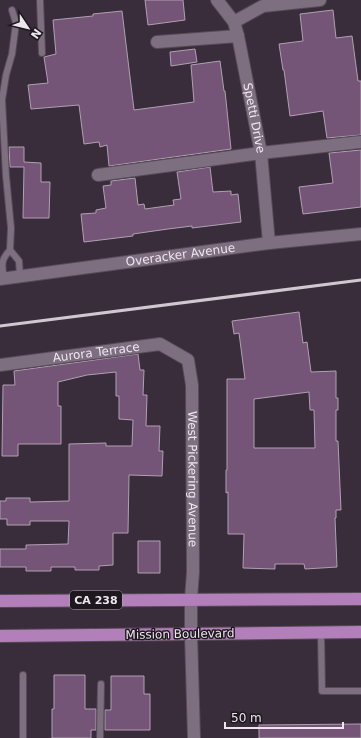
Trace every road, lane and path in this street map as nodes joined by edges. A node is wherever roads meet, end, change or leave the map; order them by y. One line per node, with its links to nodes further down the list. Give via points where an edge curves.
1 (40, 0): 8 (lane)
2 (217, 0): 5 (street, Spetti Drive)
3 (320, 0): 5 (street, via 263,6)
4 (12, 10): 14 (lane, via 16,23 2,100 11,228)
5 (234, 22): 6 (street, Spetti Drive)
6 (238, 36): 7 (street); 10 (street, Spetti Drive)
7 (157, 42)
8 (42, 53)
9 (361, 142): 10 (street)
10 (260, 153): 11 (street); 13 (street, Spetti Drive)
11 (98, 175)
12 (361, 234): 13 (street, Overacker Avenue)
13 (269, 243): 15 (street, Overacker Avenue)
14 (10, 250): 15 (lane, via 19,261); 16 (lane, via 3,257)
15 (20, 276): 16 (street, Overacker Avenue)
16 (2, 279)
17 (188, 360): 18 (street, Aurora Terrace, via 160,344); 19 (street, West Pickering Avenue, via 192,386)
18 (0, 365)
19 (191, 599): 20 (main road, CA 238); 21 (main road, CA 238); 24 (street, West Pickering Avenue)
20 (361, 599)
21 (0, 601)
22 (361, 632): 23 (main road, Mission Boulevard)
23 (321, 633): 24 (main road, Mission Boulevard); 28 (lane, via 322,691)
24 (190, 634): 25 (main road, Mission Boulevard); 31 (street, West Pickering Avenue)
25 (0, 636)
26 (23, 675): 29 (lane)
27 (101, 684): 30 (lane)
28 (361, 691)
29 (24, 738)
30 (100, 738)
31 (194, 738)

